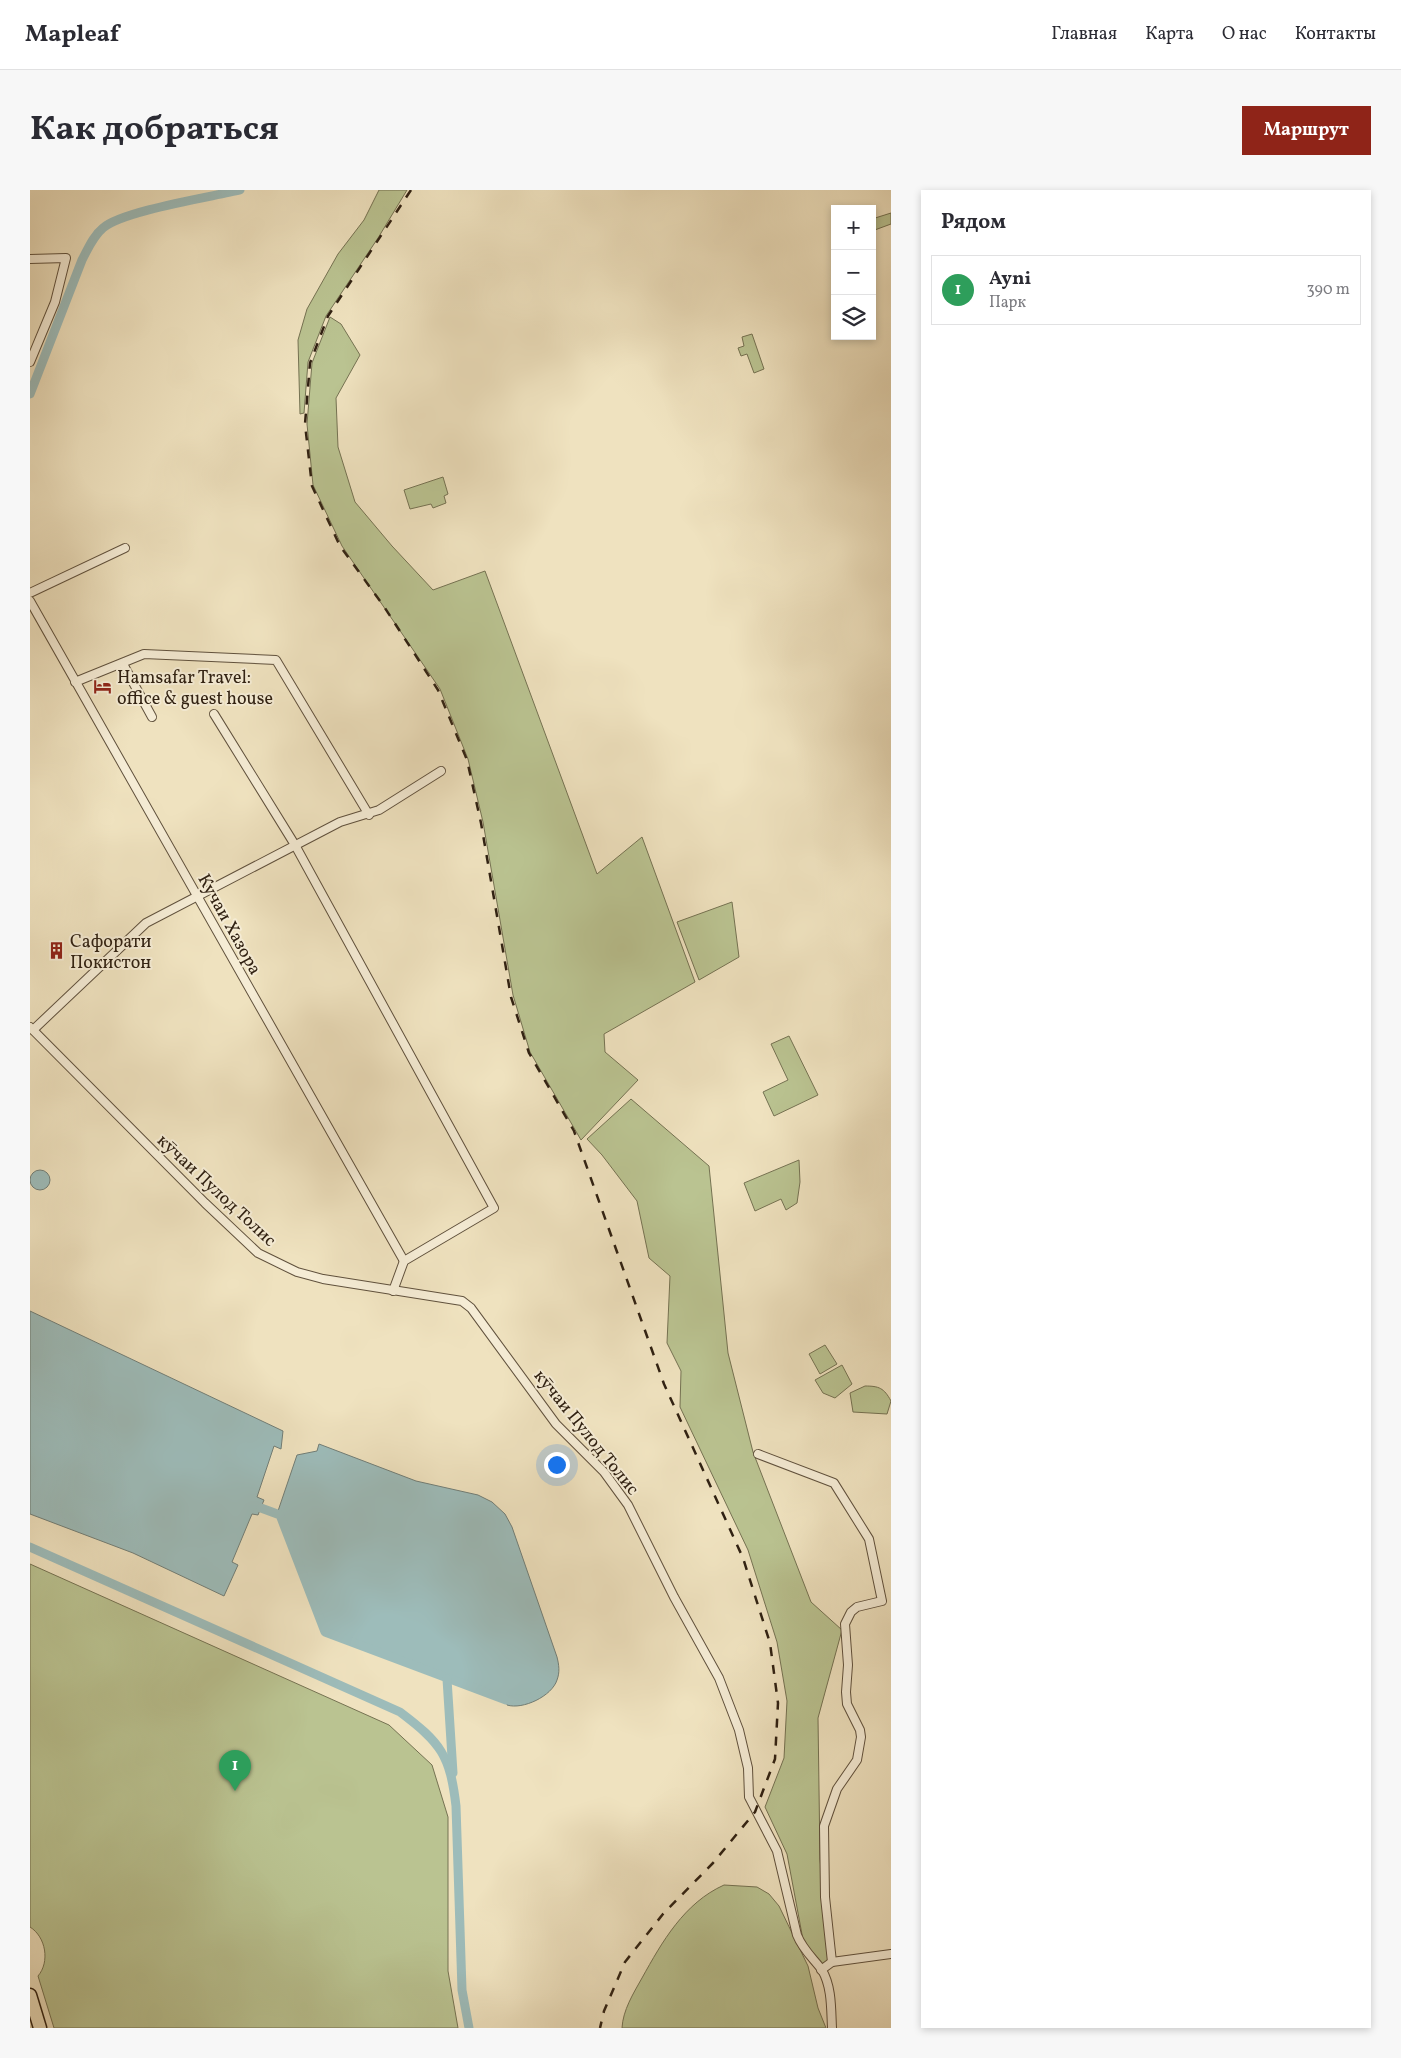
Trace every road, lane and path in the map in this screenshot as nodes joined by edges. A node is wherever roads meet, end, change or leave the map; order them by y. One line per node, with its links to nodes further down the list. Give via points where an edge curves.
1 (30, 259): 2 (street, via 66,258 55,302)
2 (30, 362)
3 (124, 548): 4 (street)
4 (30, 594)
5 (30, 601): 7 (street, Кучаи Хазора)
6 (123, 664): 7 (street); 9 (street); 11 (street, via 144,654 276,660)
7 (75, 682): 13 (street, Кучаи Хазора)
8 (214, 714): 12 (street)
9 (152, 717)
10 (441, 770): 11 (street)
11 (369, 815): 12 (street, via 340,822)
12 (295, 845): 13 (street); 15 (street, via 494,1208)
13 (198, 895): 14 (street, via 146,923); 15 (street, Кучаи Хазора)
14 (32, 1029): 16 (street, кӯчаи Пулод Толис, via 258,1252 298,1272)
15 (404, 1261): 16 (street)
16 (393, 1291): 20 (street, кӯчаи Пулод Толис, via 462,1301 471,1308 556,1424 604,1472 632,1512 719,1678 739,1730 748,1768 749,1797 777,1851 802,1948)
17 (758, 1454): 19 (street, via 834,1483 869,1539 882,1601 857,1607 845,1624 847,1698 860,1737 858,1760 837,1789 824,1826 825,1898)
18 (891, 1954): 19 (street)
19 (832, 1962): 20 (street)
20 (821, 1970): 23 (street, кӯчаи Пулод Толис, via 828,1982)
21 (30, 1995): 22 (highway)
22 (40, 2028)
23 (832, 2028)

